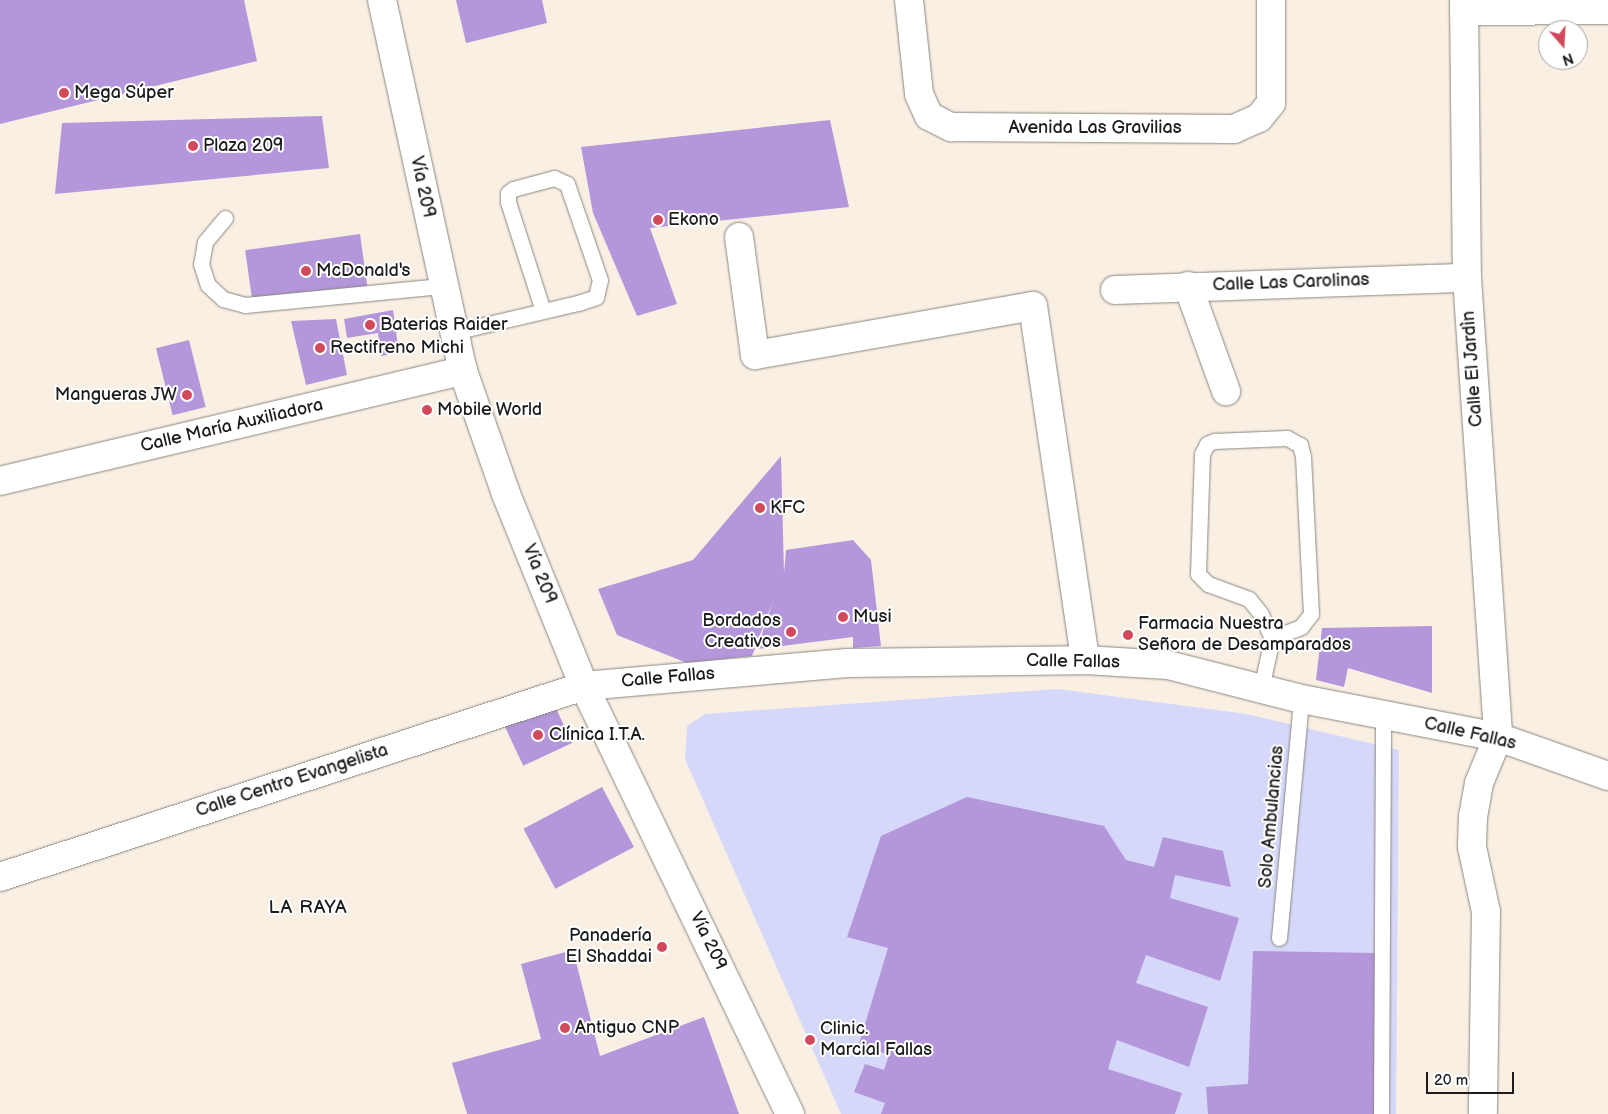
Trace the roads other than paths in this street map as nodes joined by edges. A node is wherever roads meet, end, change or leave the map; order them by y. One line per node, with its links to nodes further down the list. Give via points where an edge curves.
1 (382, 0): 9 (street, Vía 209)
2 (909, 0): 3 (street, Avenida Las Gravilias, via 919,94 929,116 951,127 1234,129 1259,118 1271,103)
3 (1271, 0)
4 (1464, 5): 5 (street); 8 (street, Calle El Jardìn)
5 (1608, 10)
6 (225, 218): 9 (lane, via 204,242 201,264 208,285 223,299 245,305)
7 (739, 236): 18 (street, via 755,355 1033,306)
8 (1467, 278): 10 (street, Calle Las Carolinas); 23 (street, Calle El Jardìn)
9 (444, 286): 13 (street, Vía 209)
10 (1188, 286): 11 (street, Calle Las Carolinas); 15 (street)
11 (1115, 290)
12 (543, 310): 12 (lane, via 596,297 600,289 600,280 567,184 554,178 508,193 508,202); 13 (lane)
13 (454, 332): 14 (street, Vía 209)
14 (463, 371): 16 (street, Calle María Auxiliadora); 19 (street, Vía 209, via 506,494)
15 (1226, 391)
16 (0, 481)
17 (1272, 638): 17 (lane, via 1301,627 1311,614 1300,445 1288,438 1214,441 1207,444 1202,454 1198,574 1208,584 1249,599 1261,614); 20 (lane)
18 (1085, 660): 19 (street, Calle Fallas, via 847,663); 20 (street, Calle Fallas, via 1168,665)
19 (584, 686): 25 (street, Calle Centro Evangelista); 27 (street, Vía 209)
20 (1260, 689): 21 (street, Calle Fallas)
21 (1301, 699): 22 (street, Calle Fallas); 26 (lane, Solo Ambulancias)
22 (1383, 715): 23 (street, Calle Fallas); 28 (lane)
23 (1498, 737): 24 (street, Calle Fallas); 29 (street, via 1478,783 1473,816 1472,847 1486,920)
24 (1608, 776)
25 (0, 877)
26 (1280, 938)
27 (790, 1114)
28 (1381, 1114)
29 (1483, 1114)

